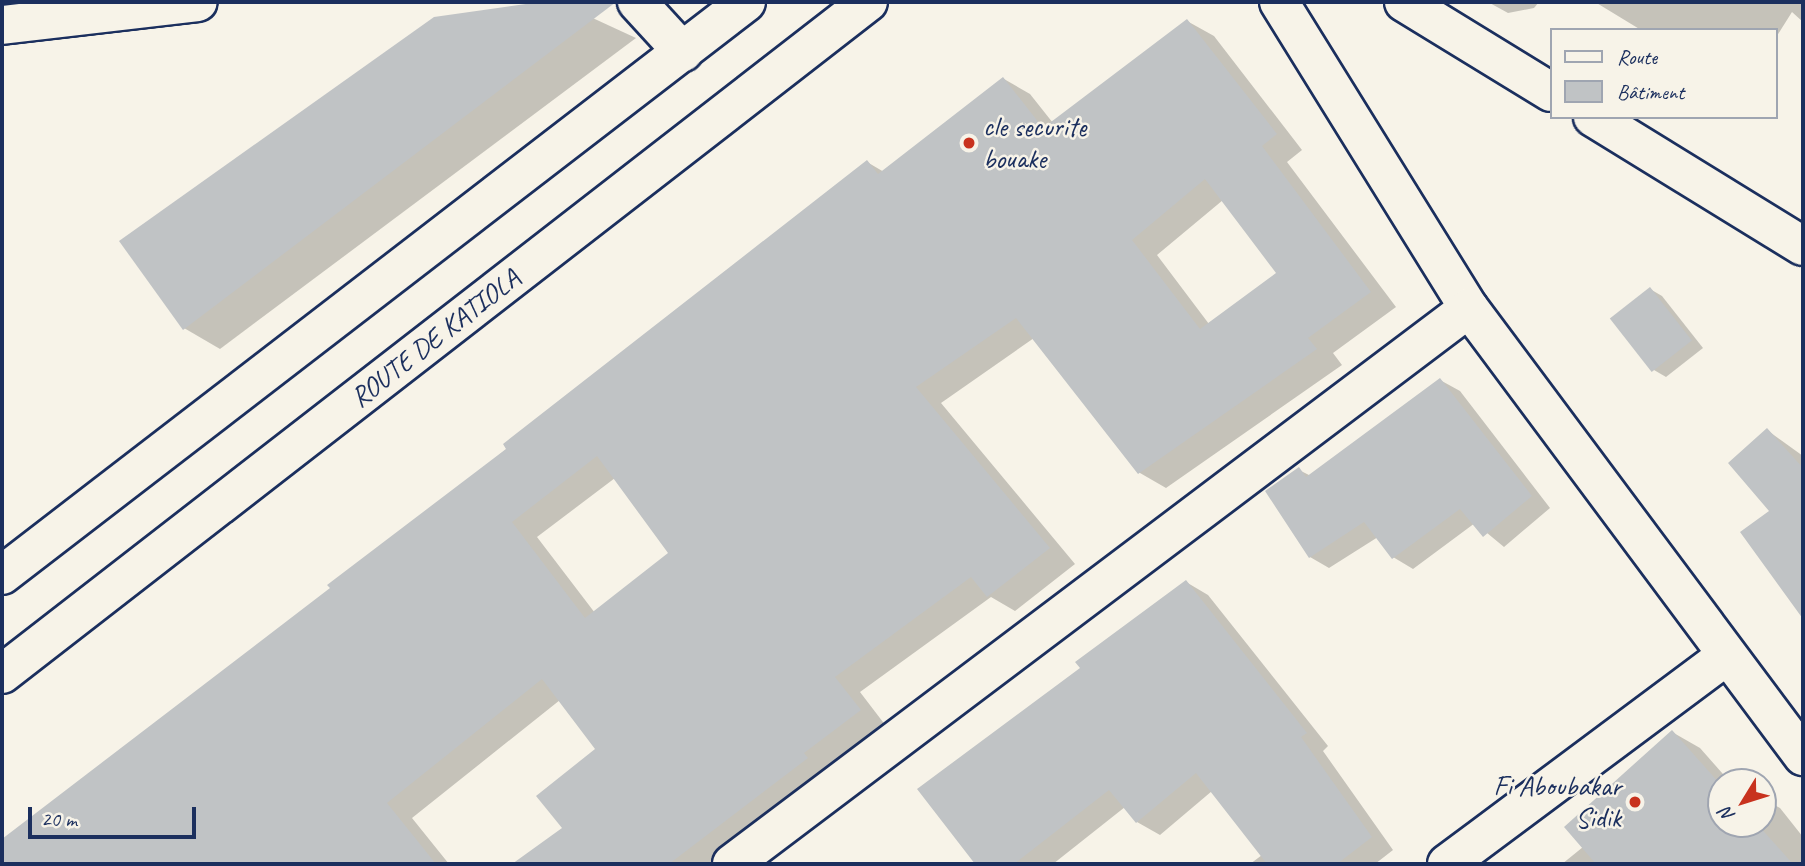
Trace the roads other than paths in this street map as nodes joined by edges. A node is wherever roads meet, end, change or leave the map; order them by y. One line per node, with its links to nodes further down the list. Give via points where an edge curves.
1 (198, 2): 7 (main road)
2 (637, 2): 8 (main road)
3 (746, 2): 8 (main road)
4 (869, 2): 15 (main road, ROUTE DE KATIOLA)
5 (1279, 2): 12 (main road)
6 (1404, 2): 9 (main road)
7 (2, 25)
8 (683, 51): 13 (main road)
9 (1549, 91)
10 (1596, 119): 11 (main road)
11 (1803, 246)
12 (1469, 308): 14 (main road); 17 (main road)
13 (2, 575)
14 (1726, 656): 16 (main road); 18 (main road)
15 (2, 674)
16 (1803, 756)
17 (732, 864)
18 (1447, 864)

